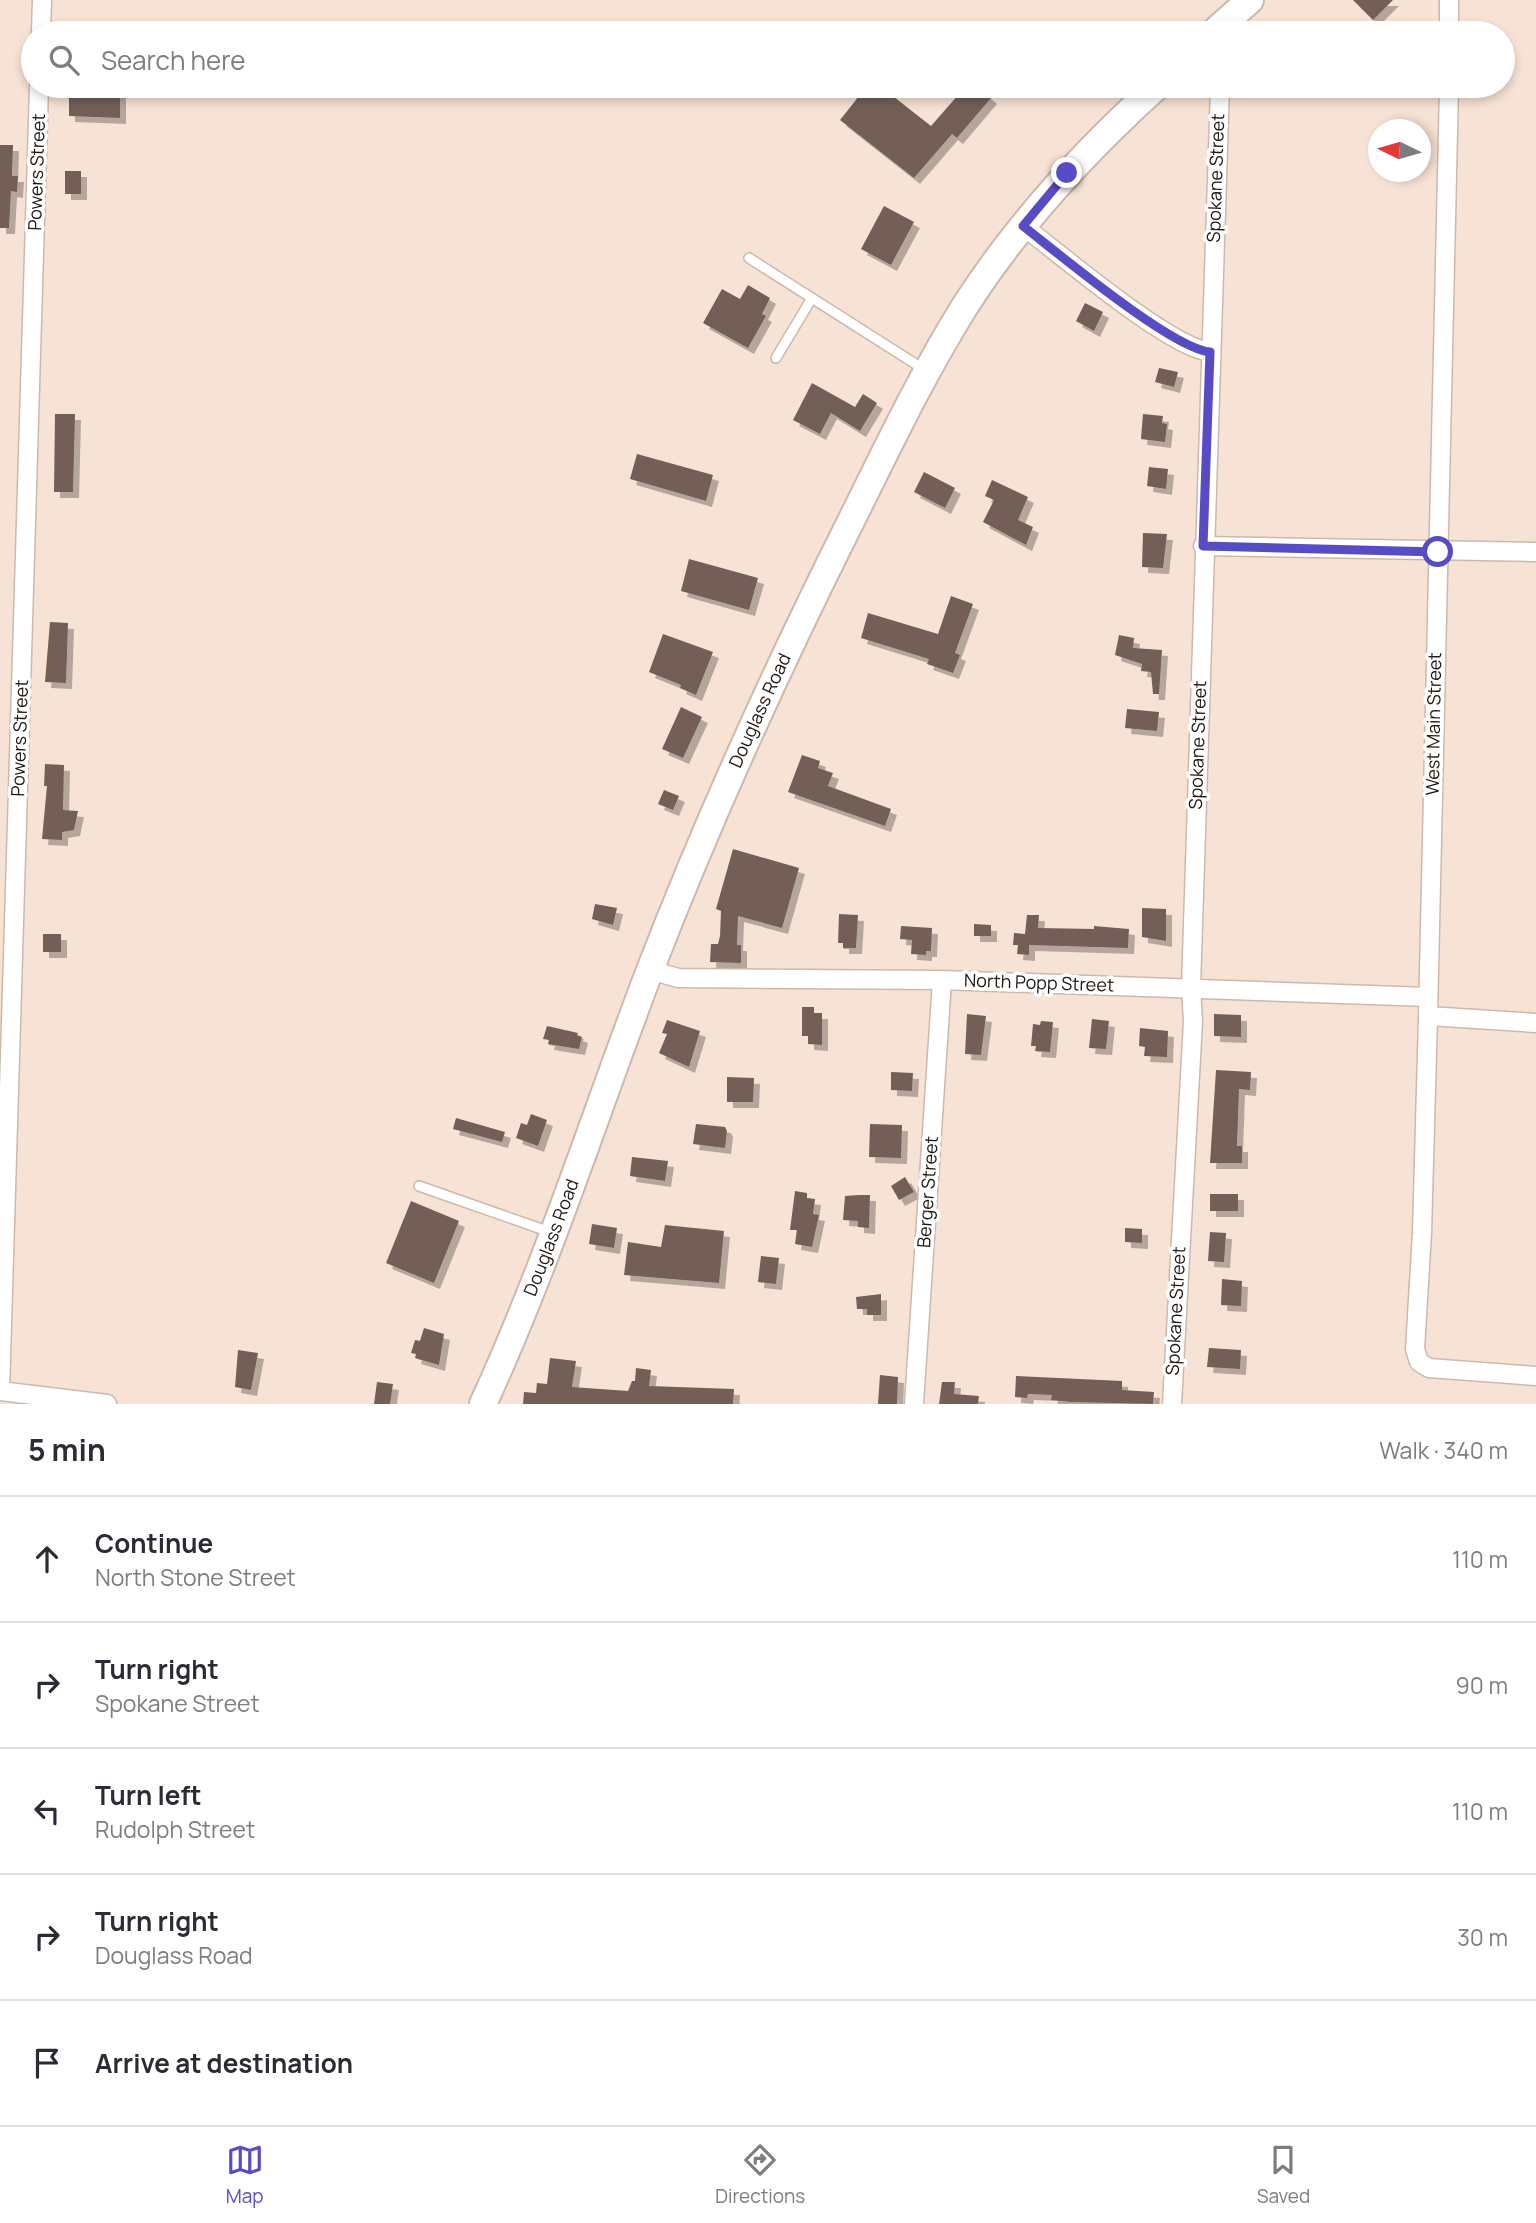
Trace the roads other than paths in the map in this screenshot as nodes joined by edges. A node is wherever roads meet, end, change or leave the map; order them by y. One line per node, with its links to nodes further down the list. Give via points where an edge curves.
1 (42, 0): 4 (street)
2 (1250, 0): 5 (main road)
3 (1449, 0): 6 (street)
4 (41, 21)
5 (1226, 21)
6 (1449, 21)
7 (39, 98): 29 (street, Powers Street)
8 (1144, 98): 11 (main road, Douglass Road, via 1094,144)
9 (1220, 98): 14 (street, Spokane Street)
10 (1449, 98): 18 (street, West Main Street)
11 (1023, 226): 14 (street, via 1191,349); 16 (main road, Douglass Road, via 967,304)
12 (749, 258): 13 (lane)
13 (812, 298): 15 (lane); 16 (lane)
14 (1210, 352): 17 (street, Spokane Street)
15 (776, 358)
16 (927, 371): 20 (main road, Douglass Road, via 742,744)
17 (1203, 546): 18 (street); 22 (street, Spokane Street)
18 (1438, 552): 19 (street); 23 (street, West Main Street)
19 (1536, 552)
20 (650, 970): 21 (street, North Popp Street, via 678,978); 27 (main road, Douglass Road)
21 (942, 980): 22 (street, North Popp Street); 32 (street, Berger Street)
22 (1191, 988): 23 (street, North Popp Street); 33 (street, Spokane Street, via 1193,1021)
23 (1428, 996): 24 (street, West Main Street)
24 (1428, 1016): 25 (street); 28 (street, West Main Street, via 1415,1349 1419,1362 1429,1368)
25 (1536, 1023)
26 (419, 1186): 27 (lane)
27 (552, 1233): 31 (main road, Douglass Road)
28 (1536, 1376)
29 (0, 1391): 30 (street)
30 (107, 1404)
31 (483, 1404)
32 (914, 1404)
33 (1172, 1404)

